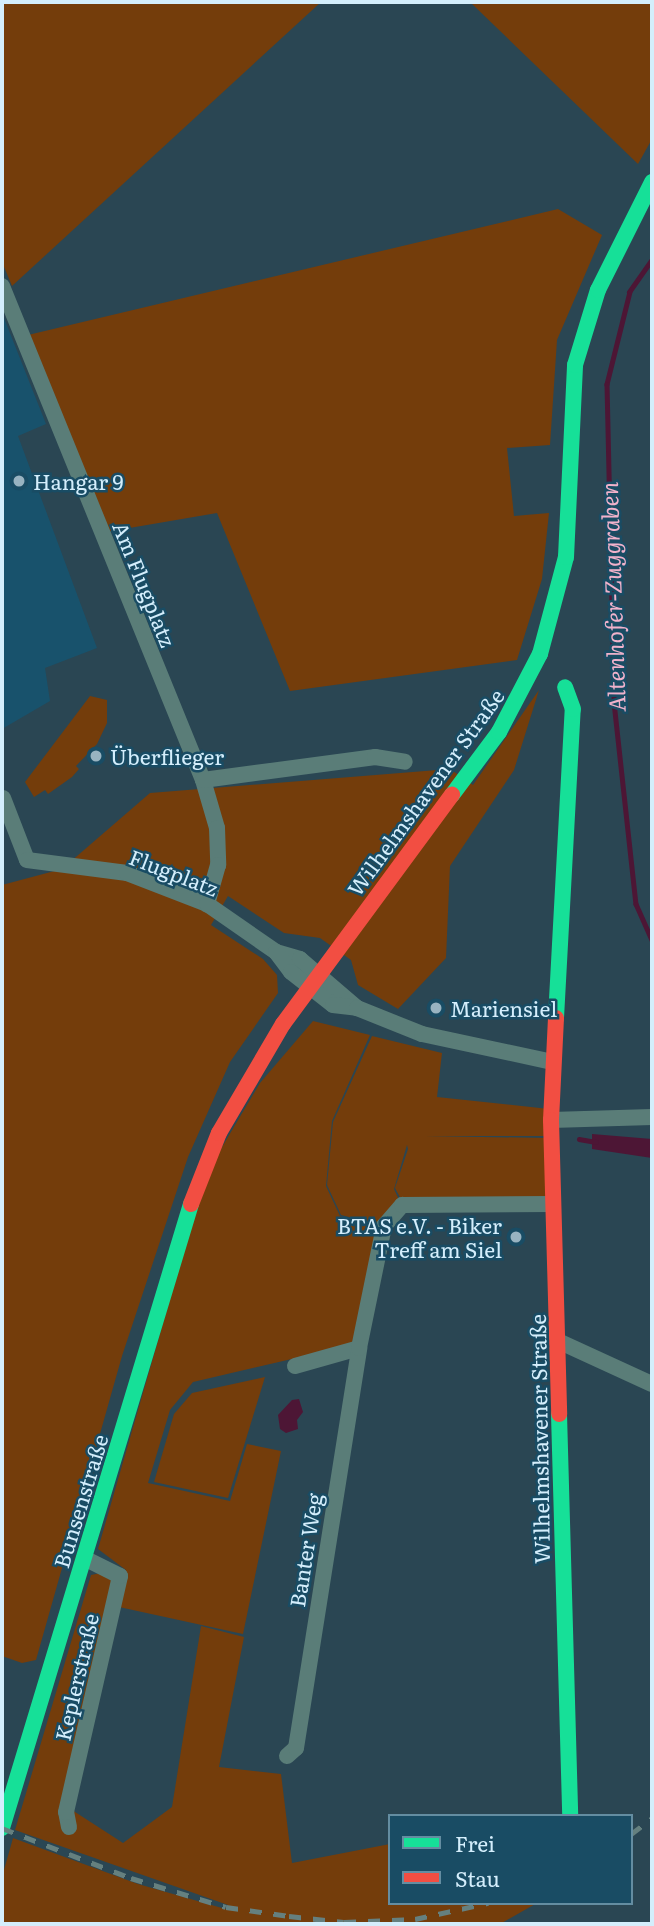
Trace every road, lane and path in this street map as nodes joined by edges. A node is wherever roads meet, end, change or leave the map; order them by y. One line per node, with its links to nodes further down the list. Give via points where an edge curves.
1 (652, 182): 9 (street, Wilhelmshavener Straße, via 603,278 575,365 566,557 540,654 499,732)
2 (2, 286): 5 (street, Am Flugplatz)
3 (565, 687): 12 (street, Wilhelmshavener Straße, via 573,709)
4 (405, 762): 5 (street, via 374,757)
5 (204, 780): 7 (street, Am Flugplatz, via 217,828 218,865)
6 (3, 798): 7 (street, Flugplatz, via 27,859 127,873)
7 (207, 904): 8 (street, Flugplatz)
8 (276, 952): 9 (street, Flugplatz, via 300,959); 10 (street, Flugplatz)
9 (319, 974): 10 (street, Wilhelmshavener Straße); 11 (street)
10 (309, 988): 11 (street, via 333,1005); 15 (street, Wilhelmshavener Straße, via 244,1083)
11 (357, 1008): 12 (street, via 422,1034)
12 (553, 1062): 14 (street, Wilhelmshavener Straße)
13 (652, 1117): 14 (street)
14 (551, 1120): 16 (street, Wilhelmshavener Straße)
15 (197, 1185): 21 (street, Bunsenstraße)
16 (552, 1204): 17 (street, Wilhelmshavener Straße); 18 (street, Banter Weg, via 402,1205 384,1226)
17 (558, 1340): 20 (street); 23 (street, Wilhelmshavener Straße)
18 (359, 1348): 19 (street); 22 (street, Banter Weg, via 296,1748)
19 (295, 1366)
20 (652, 1384)
21 (85, 1558): 24 (street, Keplerstraße, via 120,1576 66,1812); 25 (street, Bunsenstraße)
22 (288, 1756)
23 (570, 1814)
24 (69, 1827)
25 (2, 1828)

